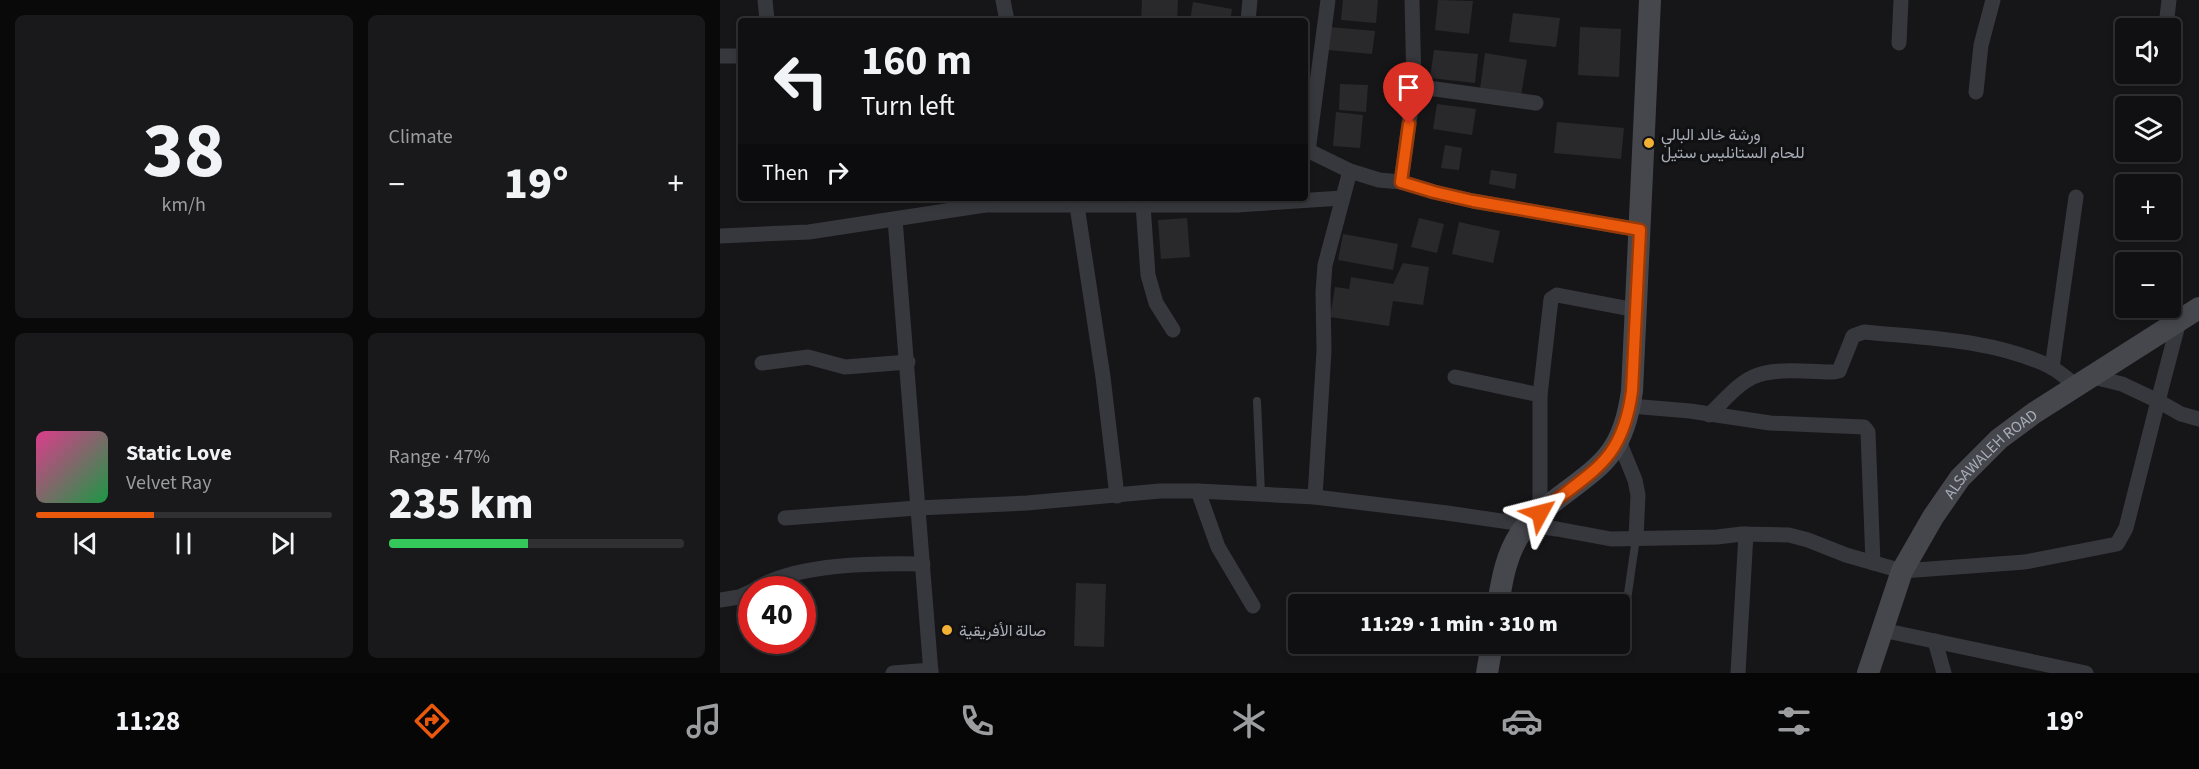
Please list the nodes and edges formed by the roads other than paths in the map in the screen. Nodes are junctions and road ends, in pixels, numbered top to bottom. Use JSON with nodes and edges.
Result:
{"nodes":[{"id":1,"x":765,"y":0,"type":"edge"},
{"id":2,"x":1003,"y":0,"type":"edge"},
{"id":3,"x":1250,"y":0,"type":"edge"},
{"id":4,"x":1328,"y":0,"type":"edge"},
{"id":5,"x":1412,"y":0,"type":"edge"},
{"id":6,"x":1650,"y":0,"type":"edge"},
{"id":7,"x":1901,"y":0,"type":"edge"},
{"id":8,"x":1993,"y":0,"type":"edge"},
{"id":9,"x":2169,"y":0,"type":"edge"},
{"id":10,"x":767,"y":18,"type":"edge"},
{"id":11,"x":1006,"y":18,"type":"edge"},
{"id":12,"x":1248,"y":18,"type":"edge"},
{"id":13,"x":2167,"y":18,"type":"edge"},
{"id":14,"x":1899,"y":43,"type":"dead end"},
{"id":15,"x":720,"y":56,"type":"edge"},
{"id":16,"x":738,"y":56,"type":"edge"},
{"id":17,"x":1414,"y":86,"type":"junction"},
{"id":18,"x":1976,"y":92,"type":"dead end"},
{"id":19,"x":1536,"y":103,"type":"dead end"},
{"id":20,"x":1308,"y":136,"type":"edge"},
{"id":21,"x":1308,"y":151,"type":"edge"},
{"id":22,"x":1350,"y":171,"type":"junction"},
{"id":23,"x":1401,"y":182,"type":"junction"},
{"id":24,"x":2076,"y":197,"type":"dead end"},
{"id":25,"x":1342,"y":198,"type":"junction"},
{"id":26,"x":1308,"y":200,"type":"edge"},
{"id":27,"x":1297,"y":201,"type":"edge"},
{"id":28,"x":985,"y":202,"type":"edge"},
{"id":29,"x":1143,"y":205,"type":"junction"},
{"id":30,"x":1077,"y":206,"type":"junction"},
{"id":31,"x":895,"y":219,"type":"junction"},
{"id":32,"x":1640,"y":230,"type":"junction"},
{"id":33,"x":720,"y":236,"type":"edge"},
{"id":34,"x":2199,"y":308,"type":"edge"},
{"id":35,"x":1636,"y":310,"type":"junction"},
{"id":36,"x":2179,"y":321,"type":"junction"},
{"id":37,"x":1173,"y":330,"type":"dead end"},
{"id":38,"x":908,"y":362,"type":"junction"},
{"id":39,"x":762,"y":363,"type":"dead end"},
{"id":40,"x":2052,"y":368,"type":"junction"},
{"id":41,"x":1455,"y":377,"type":"dead end"},
{"id":42,"x":2085,"y":382,"type":"junction"},
{"id":43,"x":1540,"y":395,"type":"junction"},
{"id":44,"x":2158,"y":400,"type":"junction"},
{"id":45,"x":1257,"y":401,"type":"dead end"},
{"id":46,"x":1630,"y":406,"type":"junction"},
{"id":47,"x":1709,"y":415,"type":"junction"},
{"id":48,"x":2199,"y":419,"type":"edge"},
{"id":49,"x":1619,"y":441,"type":"junction"},
{"id":50,"x":1198,"y":491,"type":"junction"},
{"id":51,"x":1261,"y":494,"type":"junction"},
{"id":52,"x":1117,"y":496,"type":"junction"},
{"id":53,"x":1315,"y":497,"type":"junction"},
{"id":54,"x":917,"y":508,"type":"junction"},
{"id":55,"x":785,"y":518,"type":"dead end"},
{"id":56,"x":1533,"y":519,"type":"junction"},
{"id":57,"x":1746,"y":534,"type":"junction"},
{"id":58,"x":1636,"y":538,"type":"junction"},
{"id":59,"x":1873,"y":562,"type":"junction"},
{"id":60,"x":923,"y":564,"type":"junction"},
{"id":61,"x":1902,"y":571,"type":"junction"},
{"id":62,"x":787,"y":576,"type":"edge"},
{"id":63,"x":1500,"y":594,"type":"edge"},
{"id":64,"x":1628,"y":594,"type":"edge"},
{"id":65,"x":738,"y":597,"type":"edge"},
{"id":66,"x":720,"y":600,"type":"edge"},
{"id":67,"x":1253,"y":606,"type":"dead end"},
{"id":68,"x":1882,"y":630,"type":"junction"},
{"id":69,"x":1935,"y":641,"type":"junction"},
{"id":70,"x":1490,"y":654,"type":"edge"},
{"id":71,"x":931,"y":671,"type":"edge"},
{"id":72,"x":893,"y":673,"type":"edge"},
{"id":73,"x":1487,"y":673,"type":"edge"},
{"id":74,"x":1738,"y":673,"type":"edge"},
{"id":75,"x":1868,"y":673,"type":"edge"},
{"id":76,"x":1944,"y":673,"type":"edge"},
{"id":77,"x":2086,"y":673,"type":"edge"}],
"edges":[{"from":1,"to":10,"type":"street"},
{"from":2,"to":11,"type":"street"},
{"from":3,"to":12,"type":"street"},
{"from":4,"to":20,"type":"street"},
{"from":5,"to":17,"type":"street"},
{"from":6,"to":32,"type":"street"},
{"from":7,"to":14,"type":"street"},
{"from":8,"to":18,"type":"street"},
{"from":9,"to":13,"type":"street"},
{"from":15,"to":16,"type":"street"},
{"from":17,"to":19,"type":"street"},
{"from":17,"to":23,"type":"street"},
{"from":21,"to":22,"type":"street"},
{"from":22,"to":23,"type":"street"},
{"from":22,"to":25,"type":"street"},
{"from":23,"to":32,"type":"street"},
{"from":24,"to":40,"type":"street"},
{"from":25,"to":26,"type":"street"},
{"from":25,"to":53,"type":"street"},
{"from":27,"to":29,"type":"street"},
{"from":28,"to":30,"type":"street"},
{"from":28,"to":31,"type":"street"},
{"from":29,"to":30,"type":"street"},
{"from":29,"to":37,"type":"street"},
{"from":30,"to":52,"type":"street"},
{"from":31,"to":33,"type":"street"},
{"from":31,"to":38,"type":"street"},
{"from":32,"to":35,"type":"street"},
{"from":34,"to":36,"type":"street","name":"ALSAWALEH ROAD"},
{"from":35,"to":43,"type":"street"},
{"from":35,"to":46,"type":"street"},
{"from":36,"to":42,"type":"street","name":"ALSAWALEH ROAD"},
{"from":36,"to":44,"type":"street"},
{"from":38,"to":39,"type":"street"},
{"from":38,"to":54,"type":"street"},
{"from":40,"to":42,"type":"street"},
{"from":40,"to":47,"type":"street"},
{"from":41,"to":43,"type":"street"},
{"from":42,"to":44,"type":"street"},
{"from":42,"to":61,"type":"street","name":"ALSAWALEH ROAD"},
{"from":43,"to":56,"type":"street"},
{"from":44,"to":48,"type":"street"},
{"from":44,"to":61,"type":"street"},
{"from":45,"to":51,"type":"lane"},
{"from":46,"to":47,"type":"street"},
{"from":46,"to":49,"type":"street"},
{"from":47,"to":59,"type":"street"},
{"from":49,"to":56,"type":"street"},
{"from":49,"to":58,"type":"street"},
{"from":50,"to":51,"type":"street"},
{"from":50,"to":52,"type":"street"},
{"from":50,"to":67,"type":"street"},
{"from":51,"to":53,"type":"street"},
{"from":52,"to":54,"type":"street"},
{"from":53,"to":56,"type":"street"},
{"from":54,"to":55,"type":"street"},
{"from":54,"to":60,"type":"street"},
{"from":56,"to":58,"type":"street"},
{"from":56,"to":63,"type":"street"},
{"from":57,"to":58,"type":"street"},
{"from":57,"to":59,"type":"street"},
{"from":57,"to":74,"type":"street"},
{"from":58,"to":64,"type":"lane"},
{"from":59,"to":61,"type":"street"},
{"from":60,"to":62,"type":"street"},
{"from":60,"to":71,"type":"street"},
{"from":61,"to":68,"type":"street","name":"ALSAWALEH ROAD"},
{"from":65,"to":66,"type":"street"},
{"from":68,"to":69,"type":"street"},
{"from":68,"to":75,"type":"street","name":"ALSAWALEH ROAD"},
{"from":69,"to":76,"type":"street"},
{"from":69,"to":77,"type":"street"},
{"from":70,"to":73,"type":"street"},
{"from":71,"to":72,"type":"street"}]}
